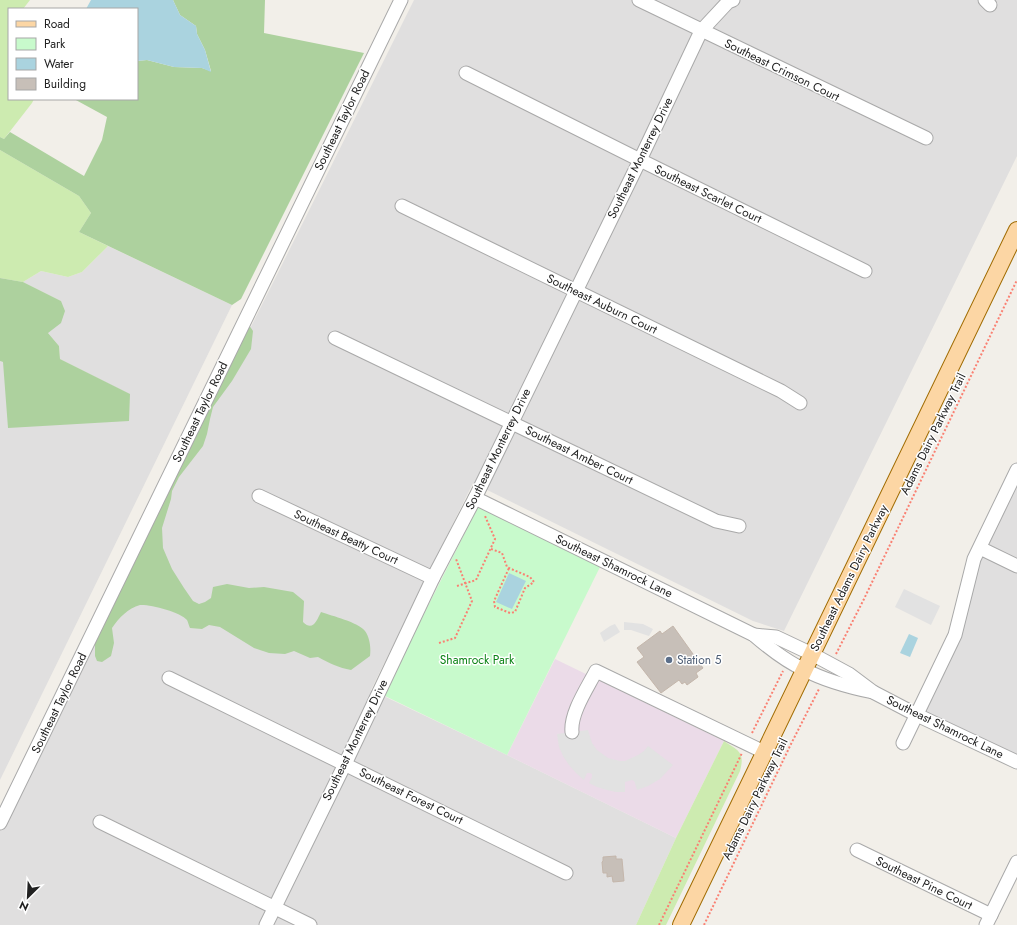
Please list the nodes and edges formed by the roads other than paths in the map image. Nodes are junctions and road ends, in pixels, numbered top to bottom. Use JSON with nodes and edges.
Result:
{"nodes":[{"id":1,"x":400,"y":0,"type":"edge"},
{"id":2,"x":639,"y":0,"type":"edge"},
{"id":3,"x":733,"y":0,"type":"edge"},
{"id":4,"x":701,"y":31,"type":"junction"},
{"id":5,"x":466,"y":73,"type":"dead end"},
{"id":6,"x":926,"y":138,"type":"dead end"},
{"id":7,"x":640,"y":160,"type":"junction"},
{"id":8,"x":402,"y":206,"type":"dead end"},
{"id":9,"x":1017,"y":230,"type":"edge"},
{"id":10,"x":865,"y":271,"type":"dead end"},
{"id":11,"x":576,"y":291,"type":"junction"},
{"id":12,"x":335,"y":338,"type":"dead end"},
{"id":13,"x":800,"y":404,"type":"dead end"},
{"id":14,"x":511,"y":422,"type":"junction"},
{"id":15,"x":1017,"y":470,"type":"edge"},
{"id":16,"x":259,"y":496,"type":"dead end"},
{"id":17,"x":475,"y":498,"type":"junction"},
{"id":18,"x":739,"y":526,"type":"dead end"},
{"id":19,"x":980,"y":548,"type":"junction"},
{"id":20,"x":1017,"y":566,"type":"edge"},
{"id":21,"x":432,"y":578,"type":"junction"},
{"id":22,"x":754,"y":635,"type":"junction"},
{"id":23,"x":812,"y":654,"type":"junction"},
{"id":24,"x":804,"y":670,"type":"junction"},
{"id":25,"x":170,"y":678,"type":"dead end"},
{"id":26,"x":873,"y":692,"type":"junction"},
{"id":27,"x":917,"y":715,"type":"junction"},
{"id":28,"x":572,"y":732,"type":"dead end"},
{"id":29,"x":903,"y":743,"type":"dead end"},
{"id":30,"x":764,"y":752,"type":"junction"},
{"id":31,"x":1017,"y":762,"type":"edge"},
{"id":32,"x":345,"y":764,"type":"junction"},
{"id":33,"x":100,"y":822,"type":"dead end"},
{"id":34,"x":0,"y":823,"type":"edge"},
{"id":35,"x":857,"y":850,"type":"dead end"},
{"id":36,"x":1017,"y":862,"type":"edge"},
{"id":37,"x":566,"y":873,"type":"dead end"},
{"id":38,"x":274,"y":907,"type":"junction"},
{"id":39,"x":989,"y":920,"type":"edge"},
{"id":40,"x":266,"y":925,"type":"edge"},
{"id":41,"x":310,"y":925,"type":"edge"},
{"id":42,"x":681,"y":925,"type":"edge"}],
"edges":[{"from":1,"to":34,"type":"street","name":"Southeast Taylor Road"},
{"from":2,"to":4,"type":"street","name":"Southeast Crimson Court"},
{"from":3,"to":4,"type":"street","name":"Southeast Monterrey Drive"},
{"from":4,"to":6,"type":"street","name":"Southeast Crimson Court"},
{"from":4,"to":7,"type":"street","name":"Southeast Monterrey Drive"},
{"from":5,"to":7,"type":"street","name":"Southeast Scarlet Court"},
{"from":7,"to":10,"type":"street","name":"Southeast Scarlet Court"},
{"from":7,"to":11,"type":"street","name":"Southeast Monterrey Drive"},
{"from":8,"to":11,"type":"street","name":"Southeast Auburn Court"},
{"from":9,"to":23,"type":"main road","name":"Southeast Adams Dairy Parkway"},
{"from":11,"to":13,"type":"street","name":"Southeast Auburn Court"},
{"from":11,"to":14,"type":"street","name":"Southeast Monterrey Drive"},
{"from":12,"to":14,"type":"street","name":"Southeast Amber Court"},
{"from":14,"to":17,"type":"street","name":"Southeast Monterrey Drive"},
{"from":14,"to":18,"type":"street","name":"Southeast Amber Court"},
{"from":15,"to":19,"type":"street"},
{"from":16,"to":21,"type":"street","name":"Southeast Beatty Court"},
{"from":17,"to":21,"type":"street","name":"Southeast Monterrey Drive"},
{"from":17,"to":22,"type":"street","name":"Southeast Shamrock Lane"},
{"from":19,"to":20,"type":"street"},
{"from":19,"to":27,"type":"street"},
{"from":21,"to":32,"type":"street","name":"Southeast Monterrey Drive"},
{"from":22,"to":23,"type":"street","name":"Southeast Shamrock Lane"},
{"from":22,"to":24,"type":"street","name":"Southeast Shamrock Lane"},
{"from":23,"to":24,"type":"main road","name":"Southeast Adams Dairy Parkway"},
{"from":23,"to":26,"type":"street","name":"Southeast Shamrock Lane"},
{"from":24,"to":26,"type":"street","name":"Southeast Shamrock Lane"},
{"from":24,"to":30,"type":"main road","name":"Southeast Adams Dairy Parkway"},
{"from":25,"to":32,"type":"street","name":"Southeast Forest Court"},
{"from":26,"to":27,"type":"street","name":"Southeast Shamrock Lane"},
{"from":27,"to":29,"type":"street"},
{"from":27,"to":31,"type":"street","name":"Southeast Shamrock Lane"},
{"from":28,"to":30,"type":"street"},
{"from":30,"to":42,"type":"main road","name":"Southeast Adams Dairy Parkway"},
{"from":32,"to":37,"type":"street","name":"Southeast Forest Court"},
{"from":32,"to":38,"type":"street","name":"Southeast Monterrey Drive"},
{"from":33,"to":38,"type":"street"},
{"from":35,"to":39,"type":"street","name":"Southeast Pine Court"},
{"from":36,"to":39,"type":"street"},
{"from":38,"to":40,"type":"street","name":"Southeast Monterrey Drive"},
{"from":38,"to":41,"type":"street"}]}
